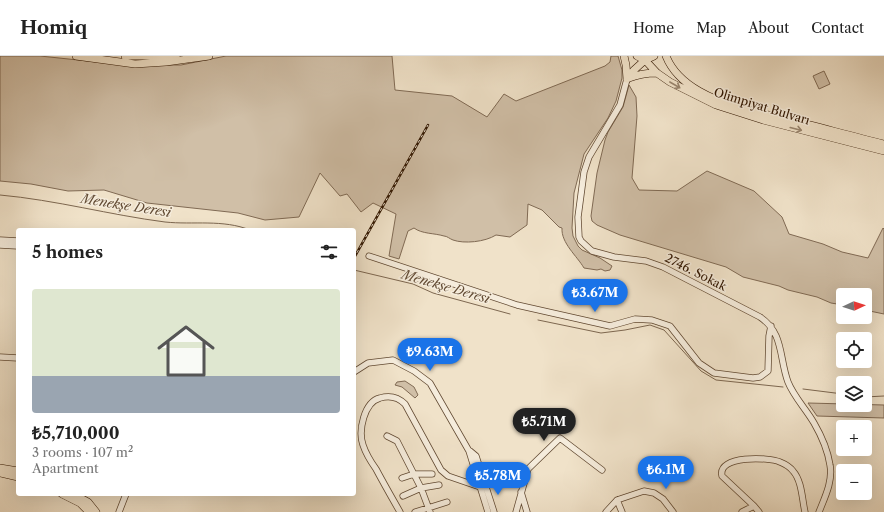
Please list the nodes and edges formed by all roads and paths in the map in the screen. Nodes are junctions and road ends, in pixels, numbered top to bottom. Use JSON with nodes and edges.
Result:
{"nodes":[{"id":1,"x":76,"y":56,"type":"edge"},
{"id":2,"x":125,"y":56,"type":"edge"},
{"id":3,"x":176,"y":56,"type":"edge"},
{"id":4,"x":209,"y":56,"type":"edge"},
{"id":5,"x":624,"y":56,"type":"edge"},
{"id":6,"x":633,"y":56,"type":"edge"},
{"id":7,"x":637,"y":56,"type":"edge"},
{"id":8,"x":654,"y":56,"type":"edge"},
{"id":9,"x":666,"y":56,"type":"edge"},
{"id":10,"x":645,"y":60,"type":"junction"},
{"id":11,"x":657,"y":73,"type":"junction"},
{"id":12,"x":627,"y":79,"type":"junction"},
{"id":13,"x":884,"y":144,"type":"edge"},
{"id":14,"x":884,"y":151,"type":"edge"},
{"id":15,"x":0,"y":240,"type":"edge"},
{"id":16,"x":16,"y":241,"type":"edge"},
{"id":17,"x":0,"y":245,"type":"edge"},
{"id":18,"x":16,"y":246,"type":"edge"},
{"id":19,"x":369,"y":256,"type":"dead end"},
{"id":20,"x":772,"y":326,"type":"junction"},
{"id":21,"x":0,"y":357,"type":"edge"},
{"id":22,"x":16,"y":358,"type":"edge"},
{"id":23,"x":356,"y":371,"type":"edge"},
{"id":24,"x":387,"y":436,"type":"dead end"},
{"id":25,"x":0,"y":468,"type":"edge"},
{"id":26,"x":602,"y":470,"type":"dead end"},
{"id":27,"x":16,"y":471,"type":"edge"},
{"id":28,"x":0,"y":473,"type":"edge"},
{"id":29,"x":414,"y":474,"type":"junction"},
{"id":30,"x":432,"y":474,"type":"dead end"},
{"id":31,"x":16,"y":477,"type":"edge"},
{"id":32,"x":402,"y":478,"type":"dead end"},
{"id":33,"x":440,"y":485,"type":"dead end"},
{"id":34,"x":483,"y":486,"type":"junction"},
{"id":35,"x":421,"y":488,"type":"junction"},
{"id":36,"x":521,"y":492,"type":"junction"},
{"id":37,"x":66,"y":496,"type":"edge"},
{"id":38,"x":77,"y":496,"type":"edge"},
{"id":39,"x":125,"y":496,"type":"edge"},
{"id":40,"x":403,"y":496,"type":"dead end"},
{"id":41,"x":617,"y":500,"type":"junction"},
{"id":42,"x":447,"y":502,"type":"dead end"},
{"id":43,"x":754,"y":506,"type":"junction"},
{"id":44,"x":429,"y":510,"type":"edge"},
{"id":45,"x":89,"y":512,"type":"edge"},
{"id":46,"x":96,"y":512,"type":"edge"},
{"id":47,"x":119,"y":512,"type":"edge"},
{"id":48,"x":400,"y":512,"type":"edge"},
{"id":49,"x":415,"y":512,"type":"edge"},
{"id":50,"x":488,"y":512,"type":"edge"},
{"id":51,"x":494,"y":512,"type":"edge"},
{"id":52,"x":516,"y":512,"type":"edge"},
{"id":53,"x":527,"y":512,"type":"edge"},
{"id":54,"x":606,"y":512,"type":"edge"},
{"id":55,"x":622,"y":512,"type":"edge"},
{"id":56,"x":673,"y":512,"type":"edge"},
{"id":57,"x":742,"y":512,"type":"edge"},
{"id":58,"x":759,"y":512,"type":"edge"},
{"id":59,"x":805,"y":512,"type":"edge"},
{"id":60,"x":819,"y":512,"type":"edge"}],
"edges":[{"from":1,"to":4,"type":"main road"},
{"from":2,"to":3,"type":"main road"},
{"from":5,"to":12,"type":"main road"},
{"from":6,"to":12,"type":"main road"},
{"from":7,"to":10,"type":"main road"},
{"from":8,"to":10,"type":"main road"},
{"from":9,"to":13,"type":"main road","name":"Olimpiyat Bulvarı"},
{"from":10,"to":11,"type":"main road","name":"Olimpiyat Bulvarı"},
{"from":10,"to":12,"type":"main road"},
{"from":11,"to":12,"type":"main road"},
{"from":11,"to":14,"type":"main road","name":"Olimpiyat Bulvarı","one_way":true},
{"from":12,"to":20,"type":"street","name":"2746. Sokak"},
{"from":15,"to":16,"type":"street"},
{"from":17,"to":18,"type":"street"},
{"from":19,"to":20,"type":"street"},
{"from":20,"to":60,"type":"street"},
{"from":21,"to":22,"type":"street"},
{"from":23,"to":34,"type":"street"},
{"from":24,"to":29,"type":"street"},
{"from":25,"to":27,"type":"main road"},
{"from":26,"to":36,"type":"street"},
{"from":28,"to":31,"type":"main road"},
{"from":29,"to":30,"type":"street"},
{"from":29,"to":32,"type":"street"},
{"from":29,"to":35,"type":"street"},
{"from":33,"to":35,"type":"street"},
{"from":34,"to":48,"type":"street"},
{"from":34,"to":50,"type":"street"},
{"from":34,"to":51,"type":"street"},
{"from":35,"to":40,"type":"street"},
{"from":35,"to":44,"type":"street"},
{"from":36,"to":52,"type":"street"},
{"from":36,"to":53,"type":"street"},
{"from":37,"to":45,"type":"main road"},
{"from":38,"to":46,"type":"main road"},
{"from":39,"to":47,"type":"street"},
{"from":41,"to":54,"type":"street"},
{"from":41,"to":55,"type":"street"},
{"from":41,"to":56,"type":"street"},
{"from":42,"to":44,"type":"street"},
{"from":43,"to":57,"type":"street"},
{"from":43,"to":58,"type":"street"},
{"from":43,"to":59,"type":"street"},
{"from":44,"to":49,"type":"street"}]}
